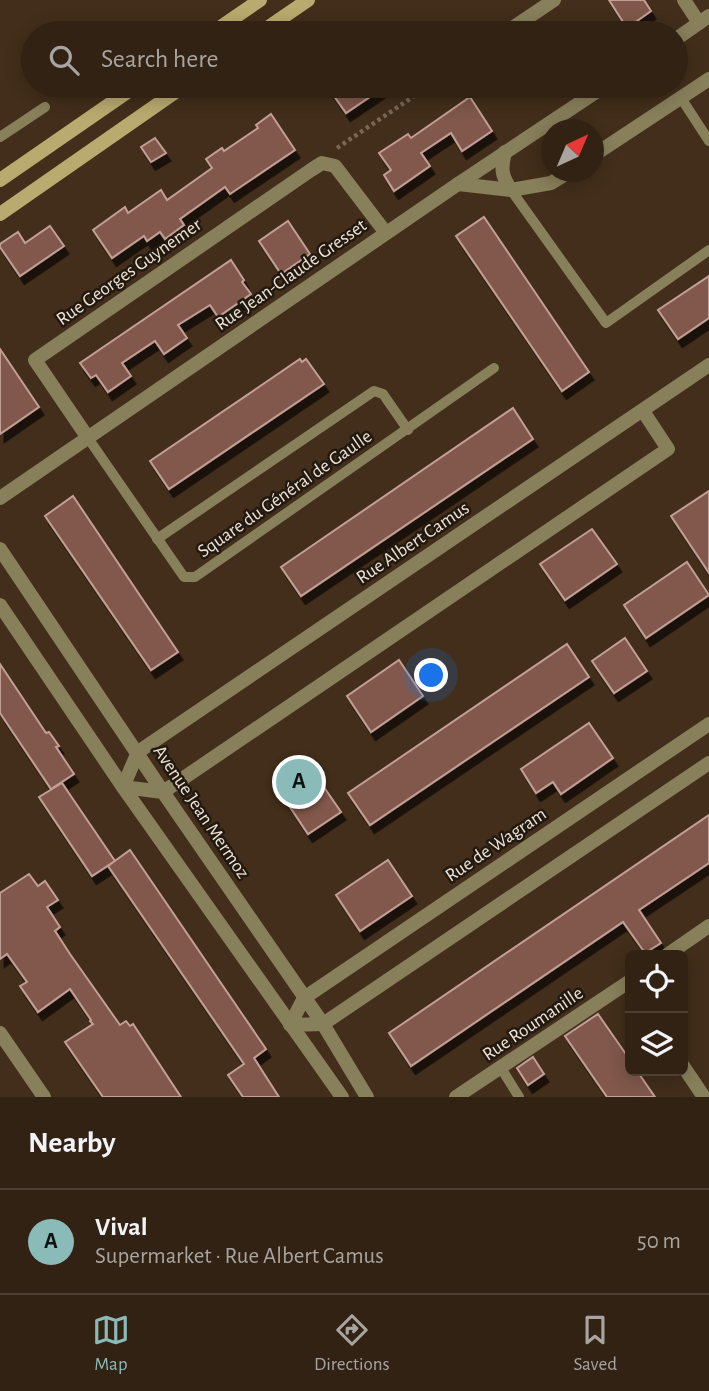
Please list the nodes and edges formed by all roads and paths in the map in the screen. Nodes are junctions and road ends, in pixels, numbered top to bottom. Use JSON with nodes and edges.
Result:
{"nodes":[{"id":1,"x":260,"y":0,"type":"edge"},
{"id":2,"x":308,"y":0,"type":"edge"},
{"id":3,"x":554,"y":0,"type":"edge"},
{"id":4,"x":684,"y":0,"type":"edge"},
{"id":5,"x":704,"y":19,"type":"edge"},
{"id":6,"x":229,"y":21,"type":"edge"},
{"id":7,"x":277,"y":21,"type":"edge"},
{"id":8,"x":523,"y":21,"type":"edge"},
{"id":9,"x":688,"y":30,"type":"edge"},
{"id":10,"x":709,"y":79,"type":"edge"},
{"id":11,"x":688,"y":93,"type":"edge"},
{"id":12,"x":119,"y":98,"type":"edge"},
{"id":13,"x":167,"y":98,"type":"edge"},
{"id":14,"x":411,"y":98,"type":"edge"},
{"id":15,"x":587,"y":98,"type":"edge"},
{"id":16,"x":681,"y":98,"type":"joint"},
{"id":17,"x":45,"y":107,"type":"dead end"},
{"id":18,"x":0,"y":137,"type":"edge"},
{"id":19,"x":709,"y":141,"type":"edge"},
{"id":20,"x":604,"y":148,"type":"edge"},
{"id":21,"x":505,"y":152,"type":"junction"},
{"id":22,"x":323,"y":163,"type":"junction"},
{"id":23,"x":0,"y":180,"type":"edge"},
{"id":24,"x":553,"y":182,"type":"edge"},
{"id":25,"x":458,"y":184,"type":"junction"},
{"id":26,"x":511,"y":190,"type":"junction"},
{"id":27,"x":0,"y":214,"type":"edge"},
{"id":28,"x":386,"y":233,"type":"junction"},
{"id":29,"x":709,"y":250,"type":"edge"},
{"id":30,"x":709,"y":365,"type":"edge"},
{"id":31,"x":494,"y":368,"type":"dead end"},
{"id":32,"x":643,"y":411,"type":"junction"},
{"id":33,"x":408,"y":430,"type":"junction"},
{"id":34,"x":88,"y":438,"type":"junction"},
{"id":35,"x":0,"y":498,"type":"edge"},
{"id":36,"x":157,"y":539,"type":"junction"},
{"id":37,"x":0,"y":549,"type":"edge"},
{"id":38,"x":0,"y":605,"type":"edge"},
{"id":39,"x":709,"y":724,"type":"edge"},
{"id":40,"x":138,"y":752,"type":"junction"},
{"id":41,"x":709,"y":763,"type":"edge"},
{"id":42,"x":122,"y":788,"type":"junction"},
{"id":43,"x":163,"y":792,"type":"junction"},
{"id":44,"x":709,"y":926,"type":"edge"},
{"id":45,"x":674,"y":950,"type":"edge"},
{"id":46,"x":625,"y":988,"type":"edge"},
{"id":47,"x":304,"y":998,"type":"junction"},
{"id":48,"x":323,"y":1024,"type":"junction"},
{"id":49,"x":290,"y":1026,"type":"junction"},
{"id":50,"x":0,"y":1033,"type":"edge"},
{"id":51,"x":501,"y":1068,"type":"junction"},
{"id":52,"x":688,"y":1073,"type":"edge"},
{"id":53,"x":44,"y":1097,"type":"edge"},
{"id":54,"x":342,"y":1097,"type":"edge"},
{"id":55,"x":367,"y":1097,"type":"edge"},
{"id":56,"x":456,"y":1097,"type":"edge"},
{"id":57,"x":519,"y":1097,"type":"edge"},
{"id":58,"x":704,"y":1097,"type":"edge"}],
"edges":[{"from":1,"to":6,"type":"main road"},
{"from":2,"to":7,"type":"main road"},
{"from":3,"to":8,"type":"street"},
{"from":4,"to":5,"type":"street"},
{"from":5,"to":9,"type":"street"},
{"from":10,"to":11,"type":"street"},
{"from":12,"to":23,"type":"main road"},
{"from":13,"to":27,"type":"main road"},
{"from":14,"to":22,"type":"path"},
{"from":15,"to":21,"type":"street","name":"Rue Jean-Claude Gresset"},
{"from":16,"to":19,"type":"lane"},
{"from":16,"to":20,"type":"street"},
{"from":17,"to":18,"type":"lane"},
{"from":21,"to":25,"type":"street","name":"Rue Jean-Claude Gresset"},
{"from":21,"to":26,"type":"street"},
{"from":22,"to":28,"type":"street"},
{"from":22,"to":34,"type":"street","name":"Rue Georges Guynemer"},
{"from":24,"to":26,"type":"street"},
{"from":25,"to":26,"type":"street"},
{"from":25,"to":28,"type":"street","name":"Rue Jean-Claude Gresset"},
{"from":26,"to":29,"type":"lane"},
{"from":28,"to":34,"type":"street","name":"Rue Jean-Claude Gresset"},
{"from":30,"to":32,"type":"street","name":"Rue Albert Camus"},
{"from":31,"to":33,"type":"lane","name":"Square du Général de Gaulle"},
{"from":32,"to":40,"type":"street","name":"Rue Albert Camus"},
{"from":32,"to":43,"type":"street"},
{"from":33,"to":36,"type":"lane","name":"Square du Général de Gaulle"},
{"from":33,"to":36,"type":"lane","name":"Square du Général de Gaulle"},
{"from":34,"to":35,"type":"street","name":"Rue Jean-Claude Gresset"},
{"from":34,"to":36,"type":"lane","name":"Square du Général de Gaulle"},
{"from":37,"to":40,"type":"street","name":"Avenue Jean Mermoz"},
{"from":38,"to":42,"type":"street"},
{"from":39,"to":47,"type":"street","name":"Rue de Wagram"},
{"from":40,"to":42,"type":"street"},
{"from":40,"to":43,"type":"street","name":"Avenue Jean Mermoz"},
{"from":41,"to":48,"type":"street"},
{"from":42,"to":43,"type":"street"},
{"from":42,"to":49,"type":"street"},
{"from":43,"to":47,"type":"street","name":"Avenue Jean Mermoz"},
{"from":44,"to":45,"type":"street"},
{"from":46,"to":51,"type":"street","name":"Rue Roumanille"},
{"from":47,"to":48,"type":"street","name":"Avenue Jean Mermoz"},
{"from":47,"to":49,"type":"street"},
{"from":48,"to":49,"type":"street"},
{"from":48,"to":55,"type":"street","name":"Avenue Jean Mermoz"},
{"from":49,"to":54,"type":"street"},
{"from":50,"to":53,"type":"street"},
{"from":51,"to":56,"type":"street","name":"Rue Roumanille"},
{"from":51,"to":57,"type":"lane"},
{"from":52,"to":58,"type":"street"}]}
